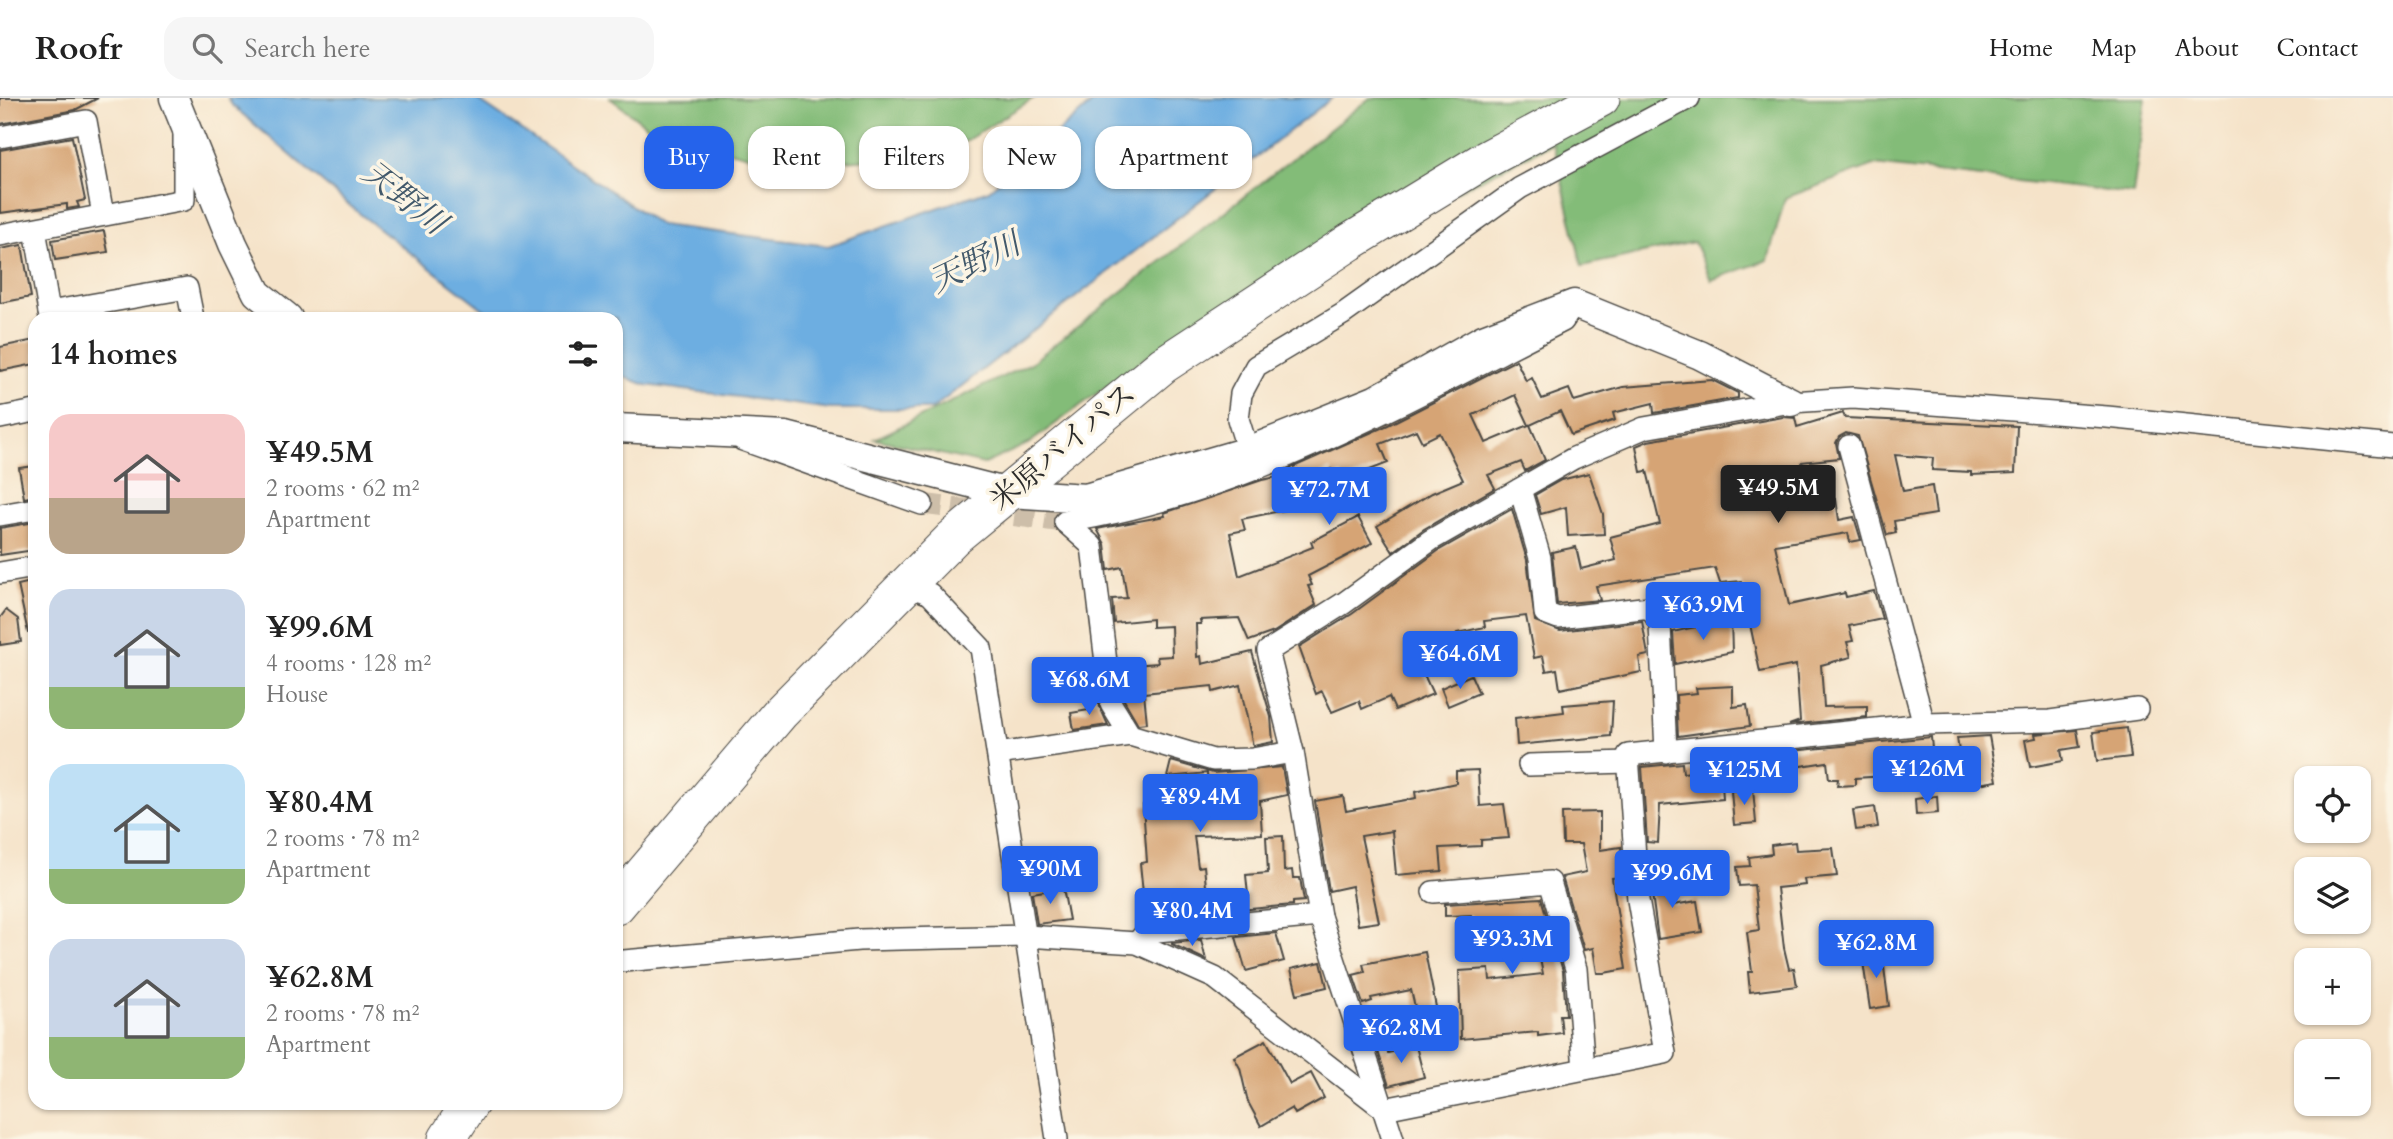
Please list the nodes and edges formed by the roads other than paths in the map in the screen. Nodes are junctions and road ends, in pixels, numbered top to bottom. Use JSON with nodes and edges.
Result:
{"nodes":[{"id":1,"x":1601,"y":98,"type":"edge"},
{"id":2,"x":1689,"y":98,"type":"edge"},
{"id":3,"x":179,"y":111,"type":"edge"},
{"id":4,"x":0,"y":137,"type":"edge"},
{"id":5,"x":103,"y":215,"type":"junction"},
{"id":6,"x":35,"y":229,"type":"junction"},
{"id":7,"x":0,"y":235,"type":"edge"},
{"id":8,"x":1574,"y":304,"type":"junction"},
{"id":9,"x":49,"y":312,"type":"edge"},
{"id":10,"x":64,"y":312,"type":"edge"},
{"id":11,"x":192,"y":312,"type":"edge"},
{"id":12,"x":281,"y":312,"type":"edge"},
{"id":13,"x":1791,"y":402,"type":"junction"},
{"id":14,"x":28,"y":412,"type":"edge"},
{"id":15,"x":0,"y":418,"type":"edge"},
{"id":16,"x":623,"y":428,"type":"edge"},
{"id":17,"x":722,"y":433,"type":"junction"},
{"id":18,"x":1849,"y":446,"type":"dead end"},
{"id":19,"x":2393,"y":446,"type":"edge"},
{"id":20,"x":1248,"y":451,"type":"junction"},
{"id":21,"x":1520,"y":489,"type":"junction"},
{"id":22,"x":1009,"y":493,"type":"junction"},
{"id":23,"x":922,"y":503,"type":"tunnel mouth"},
{"id":24,"x":28,"y":510,"type":"edge"},
{"id":25,"x":0,"y":515,"type":"edge"},
{"id":26,"x":28,"y":568,"type":"edge"},
{"id":27,"x":0,"y":573,"type":"edge"},
{"id":28,"x":907,"y":585,"type":"junction"},
{"id":29,"x":2137,"y":709,"type":"dead end"},
{"id":30,"x":1924,"y":724,"type":"junction"},
{"id":31,"x":1130,"y":735,"type":"junction"},
{"id":32,"x":1293,"y":752,"type":"junction"},
{"id":33,"x":1666,"y":752,"type":"junction"},
{"id":34,"x":998,"y":754,"type":"junction"},
{"id":35,"x":1628,"y":762,"type":"junction"},
{"id":36,"x":1529,"y":765,"type":"dead end"},
{"id":37,"x":1433,"y":892,"type":"dead end"},
{"id":38,"x":623,"y":898,"type":"edge"},
{"id":39,"x":1320,"y":916,"type":"junction"},
{"id":40,"x":1026,"y":936,"type":"junction"},
{"id":41,"x":1137,"y":943,"type":"junction"},
{"id":42,"x":624,"y":961,"type":"dead end"},
{"id":43,"x":1584,"y":1069,"type":"junction"},
{"id":44,"x":466,"y":1110,"type":"edge"},
{"id":45,"x":1384,"y":1110,"type":"junction"},
{"id":46,"x":447,"y":1139,"type":"edge"},
{"id":47,"x":1057,"y":1139,"type":"edge"},
{"id":48,"x":1393,"y":1139,"type":"edge"}],
"edges":[{"from":1,"to":22,"type":"highway","name":"米原バイパス"},
{"from":2,"to":20,"type":"street"},
{"from":3,"to":5,"type":"street"},
{"from":3,"to":12,"type":"street"},
{"from":4,"to":5,"type":"street"},
{"from":5,"to":6,"type":"street"},
{"from":6,"to":7,"type":"street"},
{"from":6,"to":9,"type":"street"},
{"from":8,"to":13,"type":"street"},
{"from":8,"to":20,"type":"street"},
{"from":8,"to":31,"type":"street"},
{"from":10,"to":11,"type":"street"},
{"from":13,"to":19,"type":"street"},
{"from":13,"to":21,"type":"street"},
{"from":14,"to":15,"type":"street"},
{"from":16,"to":17,"type":"street"},
{"from":17,"to":22,"type":"street"},
{"from":17,"to":23,"type":"street"},
{"from":18,"to":30,"type":"street"},
{"from":20,"to":22,"type":"street"},
{"from":21,"to":32,"type":"street"},
{"from":21,"to":33,"type":"street"},
{"from":22,"to":28,"type":"highway","name":"米原バイパス"},
{"from":24,"to":25,"type":"street"},
{"from":26,"to":27,"type":"street"},
{"from":28,"to":34,"type":"street"},
{"from":28,"to":38,"type":"highway","name":"米原バイパス"},
{"from":29,"to":30,"type":"street"},
{"from":30,"to":33,"type":"street"},
{"from":31,"to":32,"type":"street"},
{"from":31,"to":34,"type":"street"},
{"from":32,"to":39,"type":"street"},
{"from":33,"to":35,"type":"street"},
{"from":34,"to":40,"type":"street"},
{"from":35,"to":36,"type":"street"},
{"from":35,"to":43,"type":"street"},
{"from":37,"to":43,"type":"street"},
{"from":39,"to":41,"type":"street"},
{"from":39,"to":45,"type":"street"},
{"from":40,"to":41,"type":"street"},
{"from":40,"to":42,"type":"street"},
{"from":40,"to":47,"type":"street"},
{"from":41,"to":45,"type":"street"},
{"from":43,"to":45,"type":"street"},
{"from":44,"to":46,"type":"highway"},
{"from":45,"to":48,"type":"street"}]}
